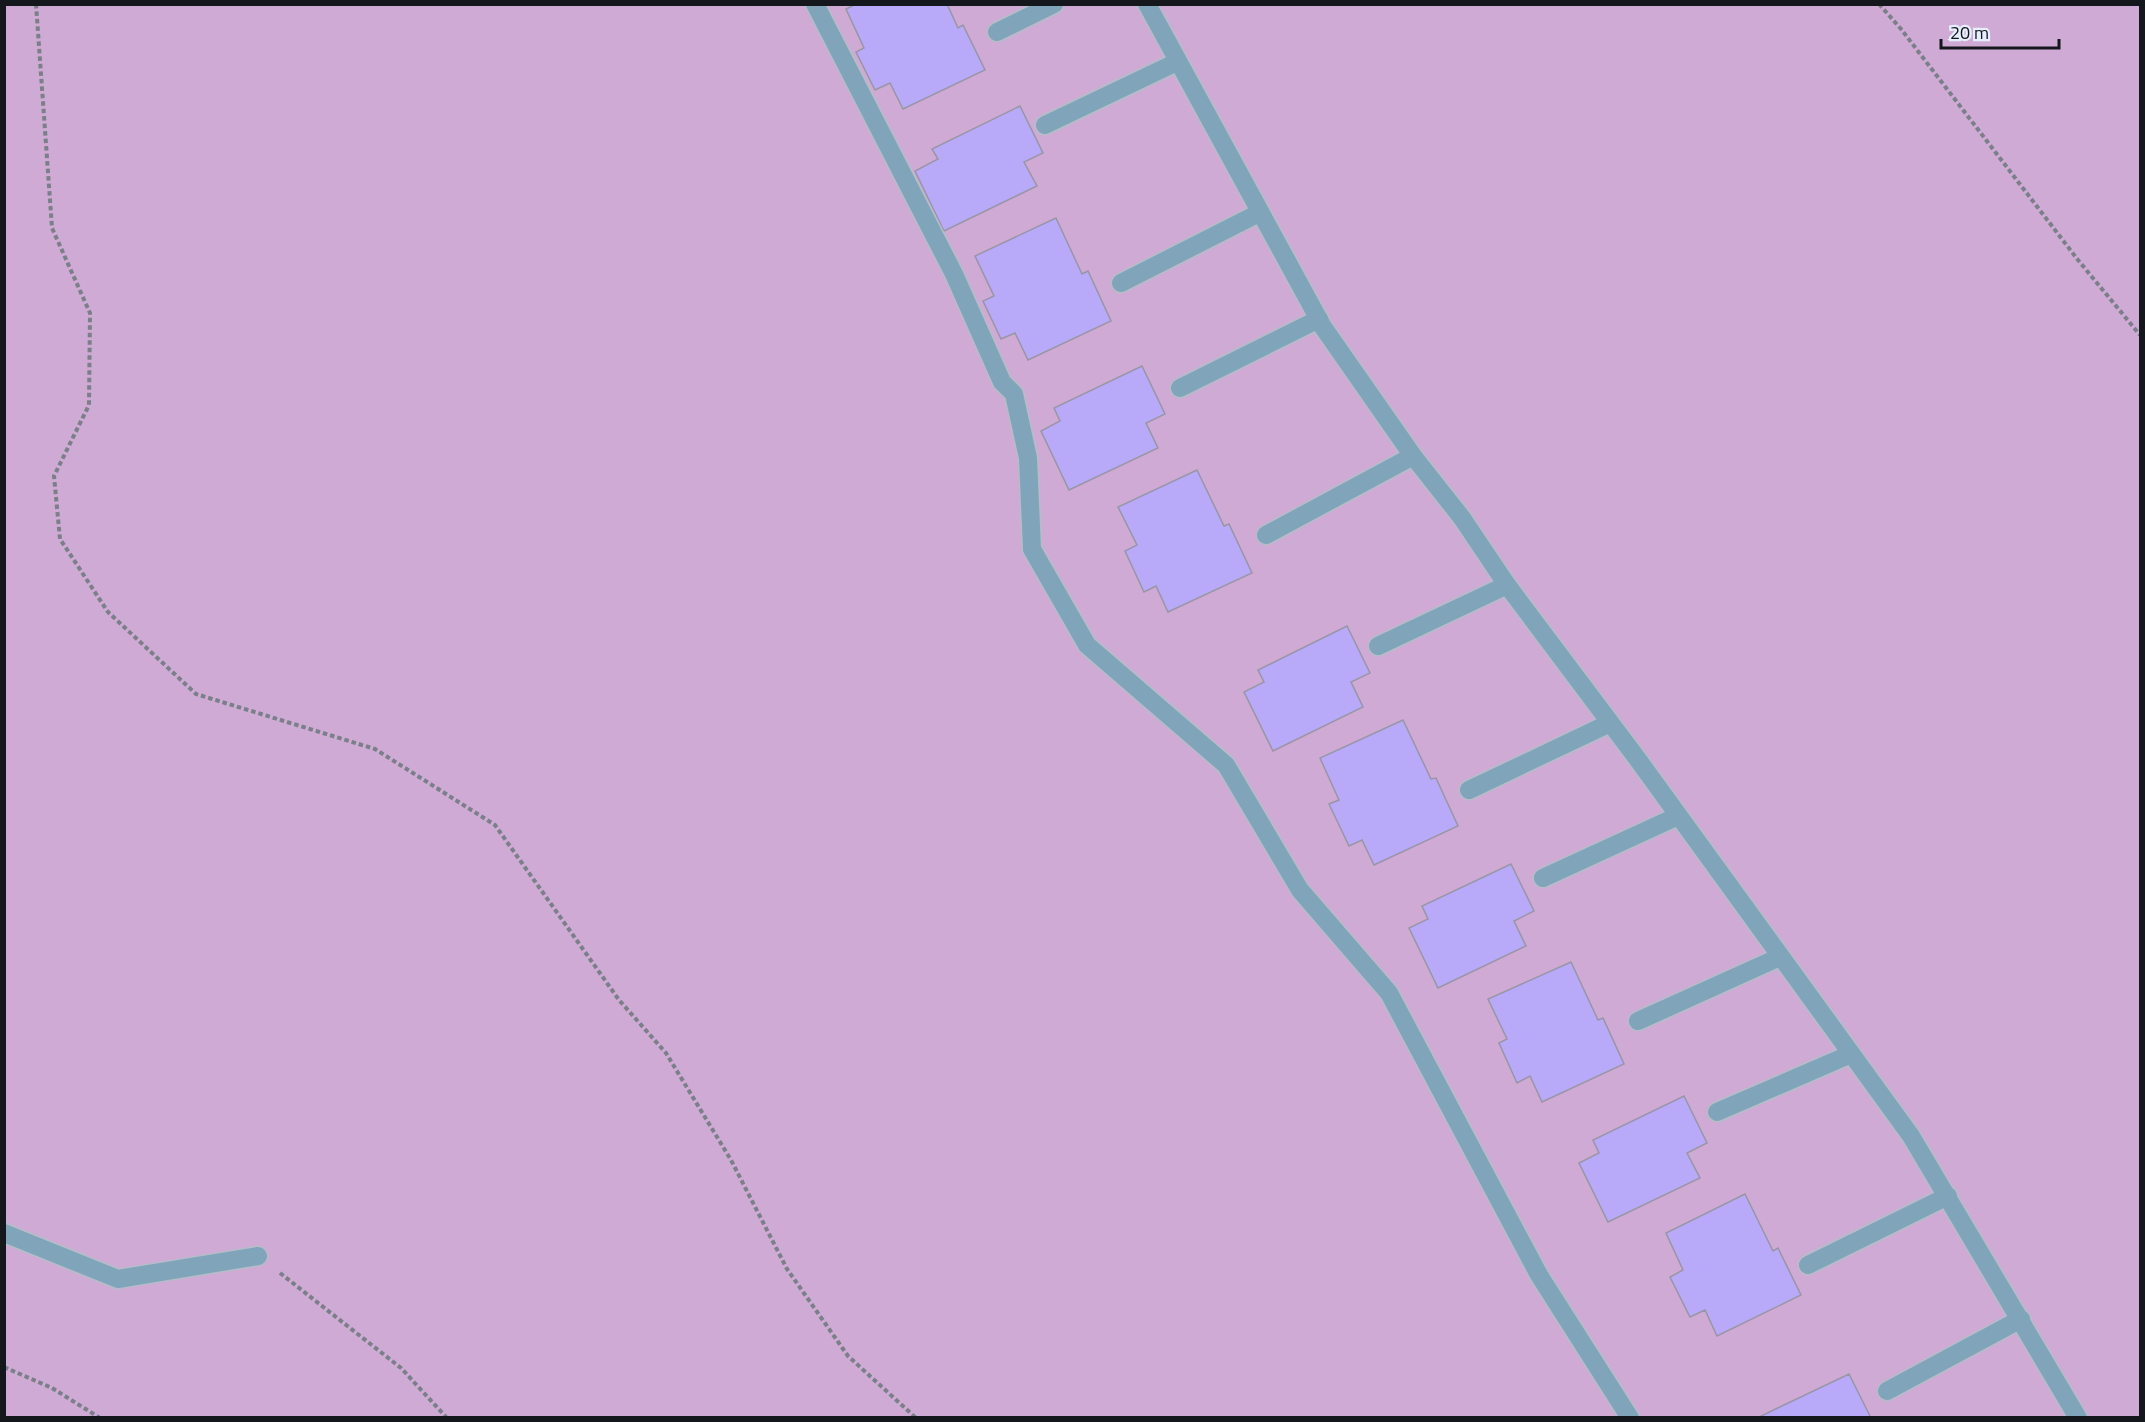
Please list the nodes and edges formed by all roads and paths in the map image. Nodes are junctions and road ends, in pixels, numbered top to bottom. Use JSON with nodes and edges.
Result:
{"nodes":[{"id":1,"x":36,"y":4,"type":"edge"},
{"id":2,"x":815,"y":4,"type":"edge"},
{"id":3,"x":1054,"y":4,"type":"edge"},
{"id":4,"x":1147,"y":4,"type":"edge"},
{"id":5,"x":1879,"y":4,"type":"edge"},
{"id":6,"x":998,"y":32,"type":"dead end"},
{"id":7,"x":1177,"y":62,"type":"junction"},
{"id":8,"x":1045,"y":125,"type":"dead end"},
{"id":9,"x":1259,"y":213,"type":"junction"},
{"id":10,"x":1121,"y":283,"type":"dead end"},
{"id":11,"x":1318,"y":319,"type":"junction"},
{"id":12,"x":2140,"y":335,"type":"edge"},
{"id":13,"x":1180,"y":388,"type":"dead end"},
{"id":14,"x":1413,"y":456,"type":"junction"},
{"id":15,"x":1266,"y":535,"type":"dead end"},
{"id":16,"x":1507,"y":585,"type":"junction"},
{"id":17,"x":1378,"y":646,"type":"dead end"},
{"id":18,"x":1610,"y":723,"type":"junction"},
{"id":19,"x":1469,"y":790,"type":"dead end"},
{"id":20,"x":1678,"y":816,"type":"junction"},
{"id":21,"x":1543,"y":878,"type":"dead end"},
{"id":22,"x":1780,"y":957,"type":"junction"},
{"id":23,"x":1638,"y":1021,"type":"dead end"},
{"id":24,"x":1851,"y":1054,"type":"junction"},
{"id":25,"x":1717,"y":1112,"type":"dead end"},
{"id":26,"x":1948,"y":1196,"type":"junction"},
{"id":27,"x":4,"y":1233,"type":"edge"},
{"id":28,"x":258,"y":1256,"type":"joint"},
{"id":29,"x":1808,"y":1265,"type":"dead end"},
{"id":30,"x":2021,"y":1319,"type":"junction"},
{"id":31,"x":4,"y":1367,"type":"edge"},
{"id":32,"x":1887,"y":1392,"type":"dead end"},
{"id":33,"x":100,"y":1418,"type":"edge"},
{"id":34,"x":447,"y":1418,"type":"edge"},
{"id":35,"x":916,"y":1418,"type":"edge"},
{"id":36,"x":1630,"y":1418,"type":"edge"},
{"id":37,"x":2078,"y":1418,"type":"edge"}],
"edges":[{"from":1,"to":35,"type":"path"},
{"from":2,"to":36,"type":"street"},
{"from":3,"to":6,"type":"street"},
{"from":4,"to":7,"type":"street"},
{"from":5,"to":12,"type":"path"},
{"from":7,"to":8,"type":"street"},
{"from":7,"to":9,"type":"street"},
{"from":9,"to":10,"type":"street"},
{"from":9,"to":11,"type":"street"},
{"from":11,"to":13,"type":"street"},
{"from":11,"to":14,"type":"street"},
{"from":14,"to":15,"type":"street"},
{"from":14,"to":16,"type":"street"},
{"from":16,"to":17,"type":"street"},
{"from":16,"to":18,"type":"street"},
{"from":18,"to":19,"type":"street"},
{"from":18,"to":20,"type":"street"},
{"from":20,"to":21,"type":"street"},
{"from":20,"to":22,"type":"street"},
{"from":22,"to":23,"type":"street"},
{"from":22,"to":24,"type":"street"},
{"from":24,"to":25,"type":"street"},
{"from":24,"to":26,"type":"street"},
{"from":26,"to":29,"type":"street"},
{"from":26,"to":30,"type":"street"},
{"from":27,"to":28,"type":"street"},
{"from":28,"to":34,"type":"path"},
{"from":30,"to":32,"type":"street"},
{"from":30,"to":37,"type":"street"},
{"from":31,"to":33,"type":"path"}]}
